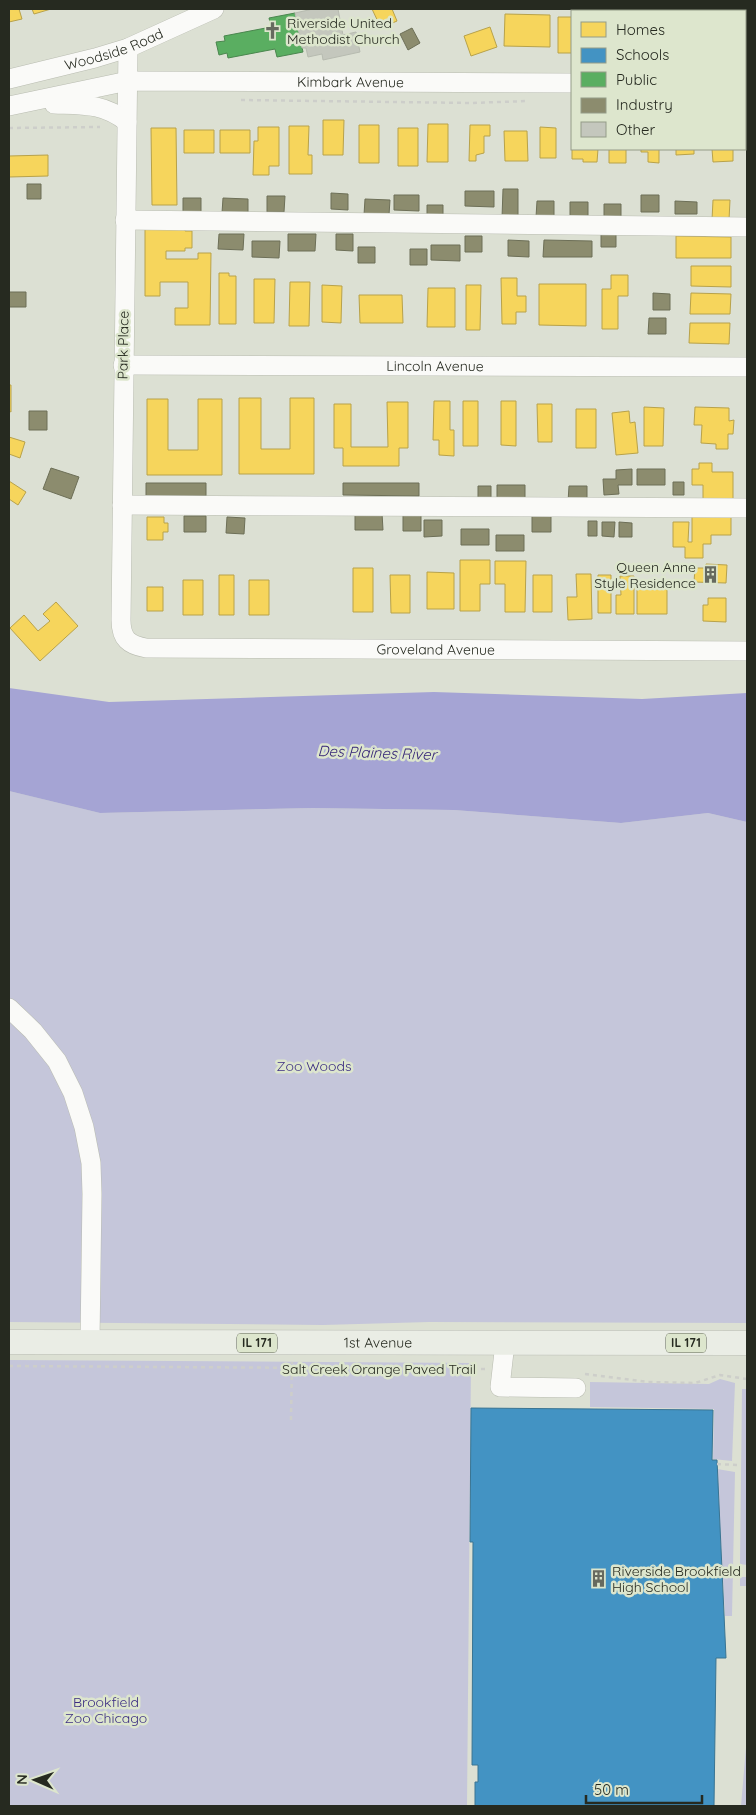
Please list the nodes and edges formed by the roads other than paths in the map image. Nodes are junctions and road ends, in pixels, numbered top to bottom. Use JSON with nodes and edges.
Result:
{"nodes":[{"id":1,"x":214,"y":9,"type":"edge"},
{"id":2,"x":128,"y":48,"type":"junction"},
{"id":3,"x":9,"y":79,"type":"edge"},
{"id":4,"x":128,"y":81,"type":"junction"},
{"id":5,"x":571,"y":83,"type":"edge"},
{"id":6,"x":17,"y":104,"type":"edge"},
{"id":7,"x":127,"y":124,"type":"junction"},
{"id":8,"x":125,"y":220,"type":"junction"},
{"id":9,"x":747,"y":226,"type":"edge"},
{"id":10,"x":123,"y":365,"type":"junction"},
{"id":11,"x":747,"y":367,"type":"edge"},
{"id":12,"x":122,"y":506,"type":"junction"},
{"id":13,"x":747,"y":508,"type":"edge"},
{"id":14,"x":126,"y":641,"type":"joint"},
{"id":15,"x":747,"y":651,"type":"edge"},
{"id":16,"x":9,"y":1008,"type":"edge"},
{"id":17,"x":9,"y":1342,"type":"edge"},
{"id":18,"x":90,"y":1342,"type":"junction"},
{"id":19,"x":505,"y":1343,"type":"junction"},
{"id":20,"x":747,"y":1343,"type":"edge"},
{"id":21,"x":577,"y":1381,"type":"road end"}],
"edges":[{"from":1,"to":2,"type":"street","name":"Woodside Road"},
{"from":2,"to":3,"type":"street","name":"Woodside Road"},
{"from":2,"to":4,"type":"street","name":"Park Place"},
{"from":4,"to":5,"type":"street","name":"Kimbark Avenue"},
{"from":4,"to":6,"type":"street","name":"Woodside Road"},
{"from":4,"to":7,"type":"street","name":"Park Place"},
{"from":6,"to":7,"type":"street"},
{"from":7,"to":8,"type":"street","name":"Park Place"},
{"from":8,"to":9,"type":"street"},
{"from":8,"to":10,"type":"street","name":"Park Place"},
{"from":10,"to":11,"type":"street","name":"Lincoln Avenue"},
{"from":10,"to":12,"type":"street","name":"Park Place"},
{"from":12,"to":13,"type":"street"},
{"from":12,"to":14,"type":"street","name":"Park Place"},
{"from":14,"to":15,"type":"street","name":"Groveland Avenue"},
{"from":16,"to":18,"type":"street"},
{"from":17,"to":18,"type":"main road","name":"1st Avenue","number":"IL 171"},
{"from":18,"to":19,"type":"main road","name":"1st Avenue","number":"IL 171"},
{"from":19,"to":20,"type":"main road","name":"1st Avenue","number":"IL 171"},
{"from":19,"to":21,"type":"street"}]}
